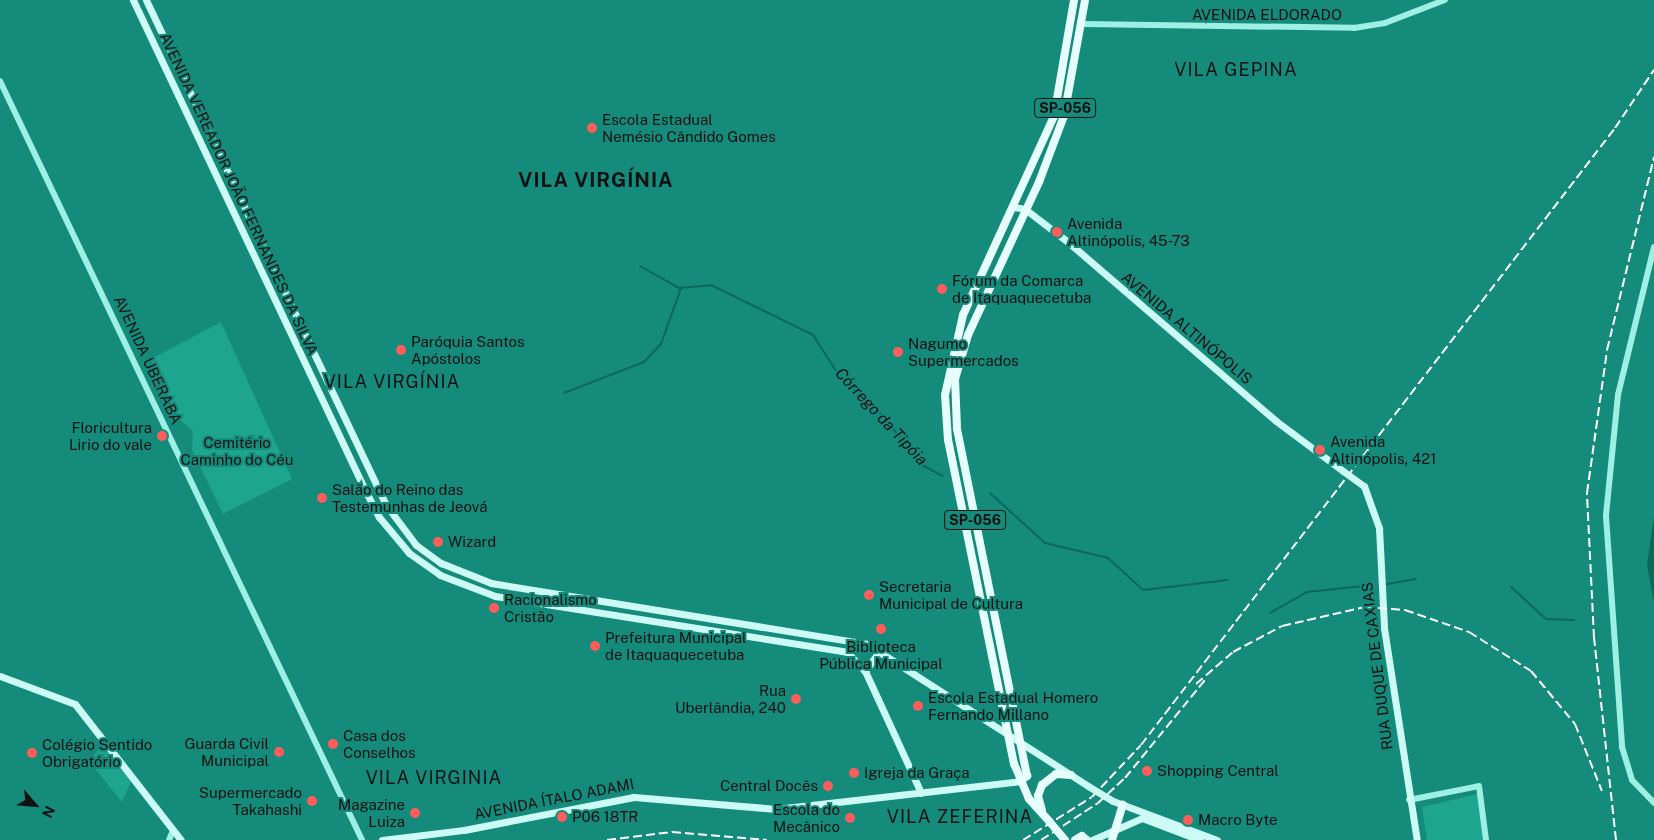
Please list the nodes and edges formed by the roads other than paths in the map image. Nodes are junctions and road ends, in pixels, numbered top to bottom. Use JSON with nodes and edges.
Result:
{"nodes":[{"id":1,"x":133,"y":0,"type":"edge"},
{"id":2,"x":146,"y":0,"type":"edge"},
{"id":3,"x":1074,"y":0,"type":"edge"},
{"id":4,"x":1085,"y":0,"type":"edge"},
{"id":5,"x":1445,"y":0,"type":"edge"},
{"id":6,"x":1083,"y":24,"type":"junction"},
{"id":7,"x":178,"y":68,"type":"junction"},
{"id":8,"x":165,"y":73,"type":"junction"},
{"id":9,"x":0,"y":81,"type":"edge"},
{"id":10,"x":1014,"y":207,"type":"junction"},
{"id":11,"x":1025,"y":209,"type":"junction"},
{"id":12,"x":1005,"y":228,"type":"junction"},
{"id":13,"x":258,"y":238,"type":"junction"},
{"id":14,"x":246,"y":244,"type":"junction"},
{"id":15,"x":1654,"y":246,"type":"edge"},
{"id":16,"x":996,"y":270,"type":"junction"},
{"id":17,"x":1343,"y":471,"type":"joint"},
{"id":18,"x":699,"y":616,"type":"junction"},
{"id":19,"x":696,"y":627,"type":"junction"},
{"id":20,"x":867,"y":644,"type":"junction"},
{"id":21,"x":880,"y":652,"type":"junction"},
{"id":22,"x":857,"y":658,"type":"junction"},
{"id":23,"x":865,"y":671,"type":"junction"},
{"id":24,"x":0,"y":676,"type":"edge"},
{"id":25,"x":1007,"y":735,"type":"junction"},
{"id":26,"x":1020,"y":743,"type":"junction"},
{"id":27,"x":1071,"y":775,"type":"junction"},
{"id":28,"x":1020,"y":781,"type":"junction"},
{"id":29,"x":921,"y":793,"type":"junction"},
{"id":30,"x":1409,"y":800,"type":"junction"},
{"id":31,"x":1654,"y":803,"type":"edge"},
{"id":32,"x":1123,"y":805,"type":"junction"},
{"id":33,"x":1046,"y":818,"type":"junction"},
{"id":34,"x":1115,"y":829,"type":"junction"},
{"id":35,"x":171,"y":836,"type":"edge"},
{"id":36,"x":181,"y":840,"type":"edge"},
{"id":37,"x":362,"y":840,"type":"edge"},
{"id":38,"x":382,"y":840,"type":"edge"},
{"id":39,"x":1065,"y":840,"type":"edge"},
{"id":40,"x":1092,"y":840,"type":"edge"},
{"id":41,"x":1112,"y":840,"type":"edge"},
{"id":42,"x":1200,"y":840,"type":"edge"},
{"id":43,"x":1218,"y":840,"type":"edge"},
{"id":44,"x":1417,"y":840,"type":"edge"},
{"id":45,"x":1486,"y":840,"type":"edge"}],
"edges":[{"from":1,"to":8,"type":"main road","name":"AVENIDA VEREADOR JOÃO FERNANDES DA SILVA"},
{"from":2,"to":7,"type":"main road","name":"AVENIDA VEREADOR JOÃO FERNANDES DA SILVA"},
{"from":3,"to":10,"type":"main road","number":"SP-056"},
{"from":4,"to":6,"type":"main road","number":"SP-056"},
{"from":5,"to":6,"type":"street","name":"AVENIDA ELDORADO"},
{"from":6,"to":11,"type":"main road","number":"SP-056"},
{"from":7,"to":8,"type":"main road"},
{"from":7,"to":13,"type":"main road","name":"AVENIDA VEREADOR JOÃO FERNANDES DA SILVA"},
{"from":8,"to":14,"type":"main road","name":"AVENIDA VEREADOR JOÃO FERNANDES DA SILVA"},
{"from":9,"to":37,"type":"street","name":"AVENIDA UBERABA"},
{"from":10,"to":11,"type":"main road","name":"AVENIDA ALTINÓPOLIS"},
{"from":10,"to":12,"type":"main road","number":"SP-056"},
{"from":11,"to":16,"type":"main road","number":"SP-056"},
{"from":11,"to":17,"type":"main road","name":"AVENIDA ALTINÓPOLIS"},
{"from":12,"to":16,"type":"main road"},
{"from":12,"to":25,"type":"main road","number":"SP-056"},
{"from":13,"to":14,"type":"main road"},
{"from":13,"to":18,"type":"main road","name":"AVENIDA VEREADOR JOÃO FERNANDES DA SILVA"},
{"from":14,"to":19,"type":"main road","name":"AVENIDA VEREADOR JOÃO FERNANDES DA SILVA"},
{"from":15,"to":31,"type":"street"},
{"from":16,"to":26,"type":"main road","number":"SP-056"},
{"from":17,"to":30,"type":"main road","name":"RUA DUQUE DE CAXIAS","bridge":true},
{"from":18,"to":19,"type":"main road"},
{"from":18,"to":20,"type":"main road","name":"AVENIDA VEREADOR JOÃO FERNANDES DA SILVA"},
{"from":19,"to":22,"type":"main road","name":"AVENIDA VEREADOR JOÃO FERNANDES DA SILVA"},
{"from":20,"to":21,"type":"main road"},
{"from":20,"to":22,"type":"main road"},
{"from":21,"to":23,"type":"main road"},
{"from":21,"to":25,"type":"main road"},
{"from":22,"to":23,"type":"main road"},
{"from":23,"to":29,"type":"main road"},
{"from":24,"to":35,"type":"main road"},
{"from":25,"to":26,"type":"main road"},
{"from":25,"to":28,"type":"main road","number":"SP-056"},
{"from":26,"to":27,"type":"main road"},
{"from":26,"to":28,"type":"main road","name":"AVENIDA ÍTALO ADAMI","number":"SP-056"},
{"from":27,"to":32,"type":"main road","bridge":true},
{"from":27,"to":33,"type":"main road"},
{"from":28,"to":29,"type":"main road","name":"AVENIDA ÍTALO ADAMI"},
{"from":28,"to":33,"type":"main road","number":"SP-056"},
{"from":29,"to":38,"type":"main road","name":"AVENIDA ÍTALO ADAMI"},
{"from":30,"to":44,"type":"main road","name":"RUA DUQUE DE CAXIAS"},
{"from":30,"to":45,"type":"street"},
{"from":32,"to":34,"type":"main road"},
{"from":32,"to":43,"type":"main road"},
{"from":33,"to":39,"type":"main road","number":"SP-056","bridge":true},
{"from":34,"to":40,"type":"main road"},
{"from":34,"to":41,"type":"main road"},
{"from":34,"to":42,"type":"main road"},
{"from":35,"to":36,"type":"main road"}]}
